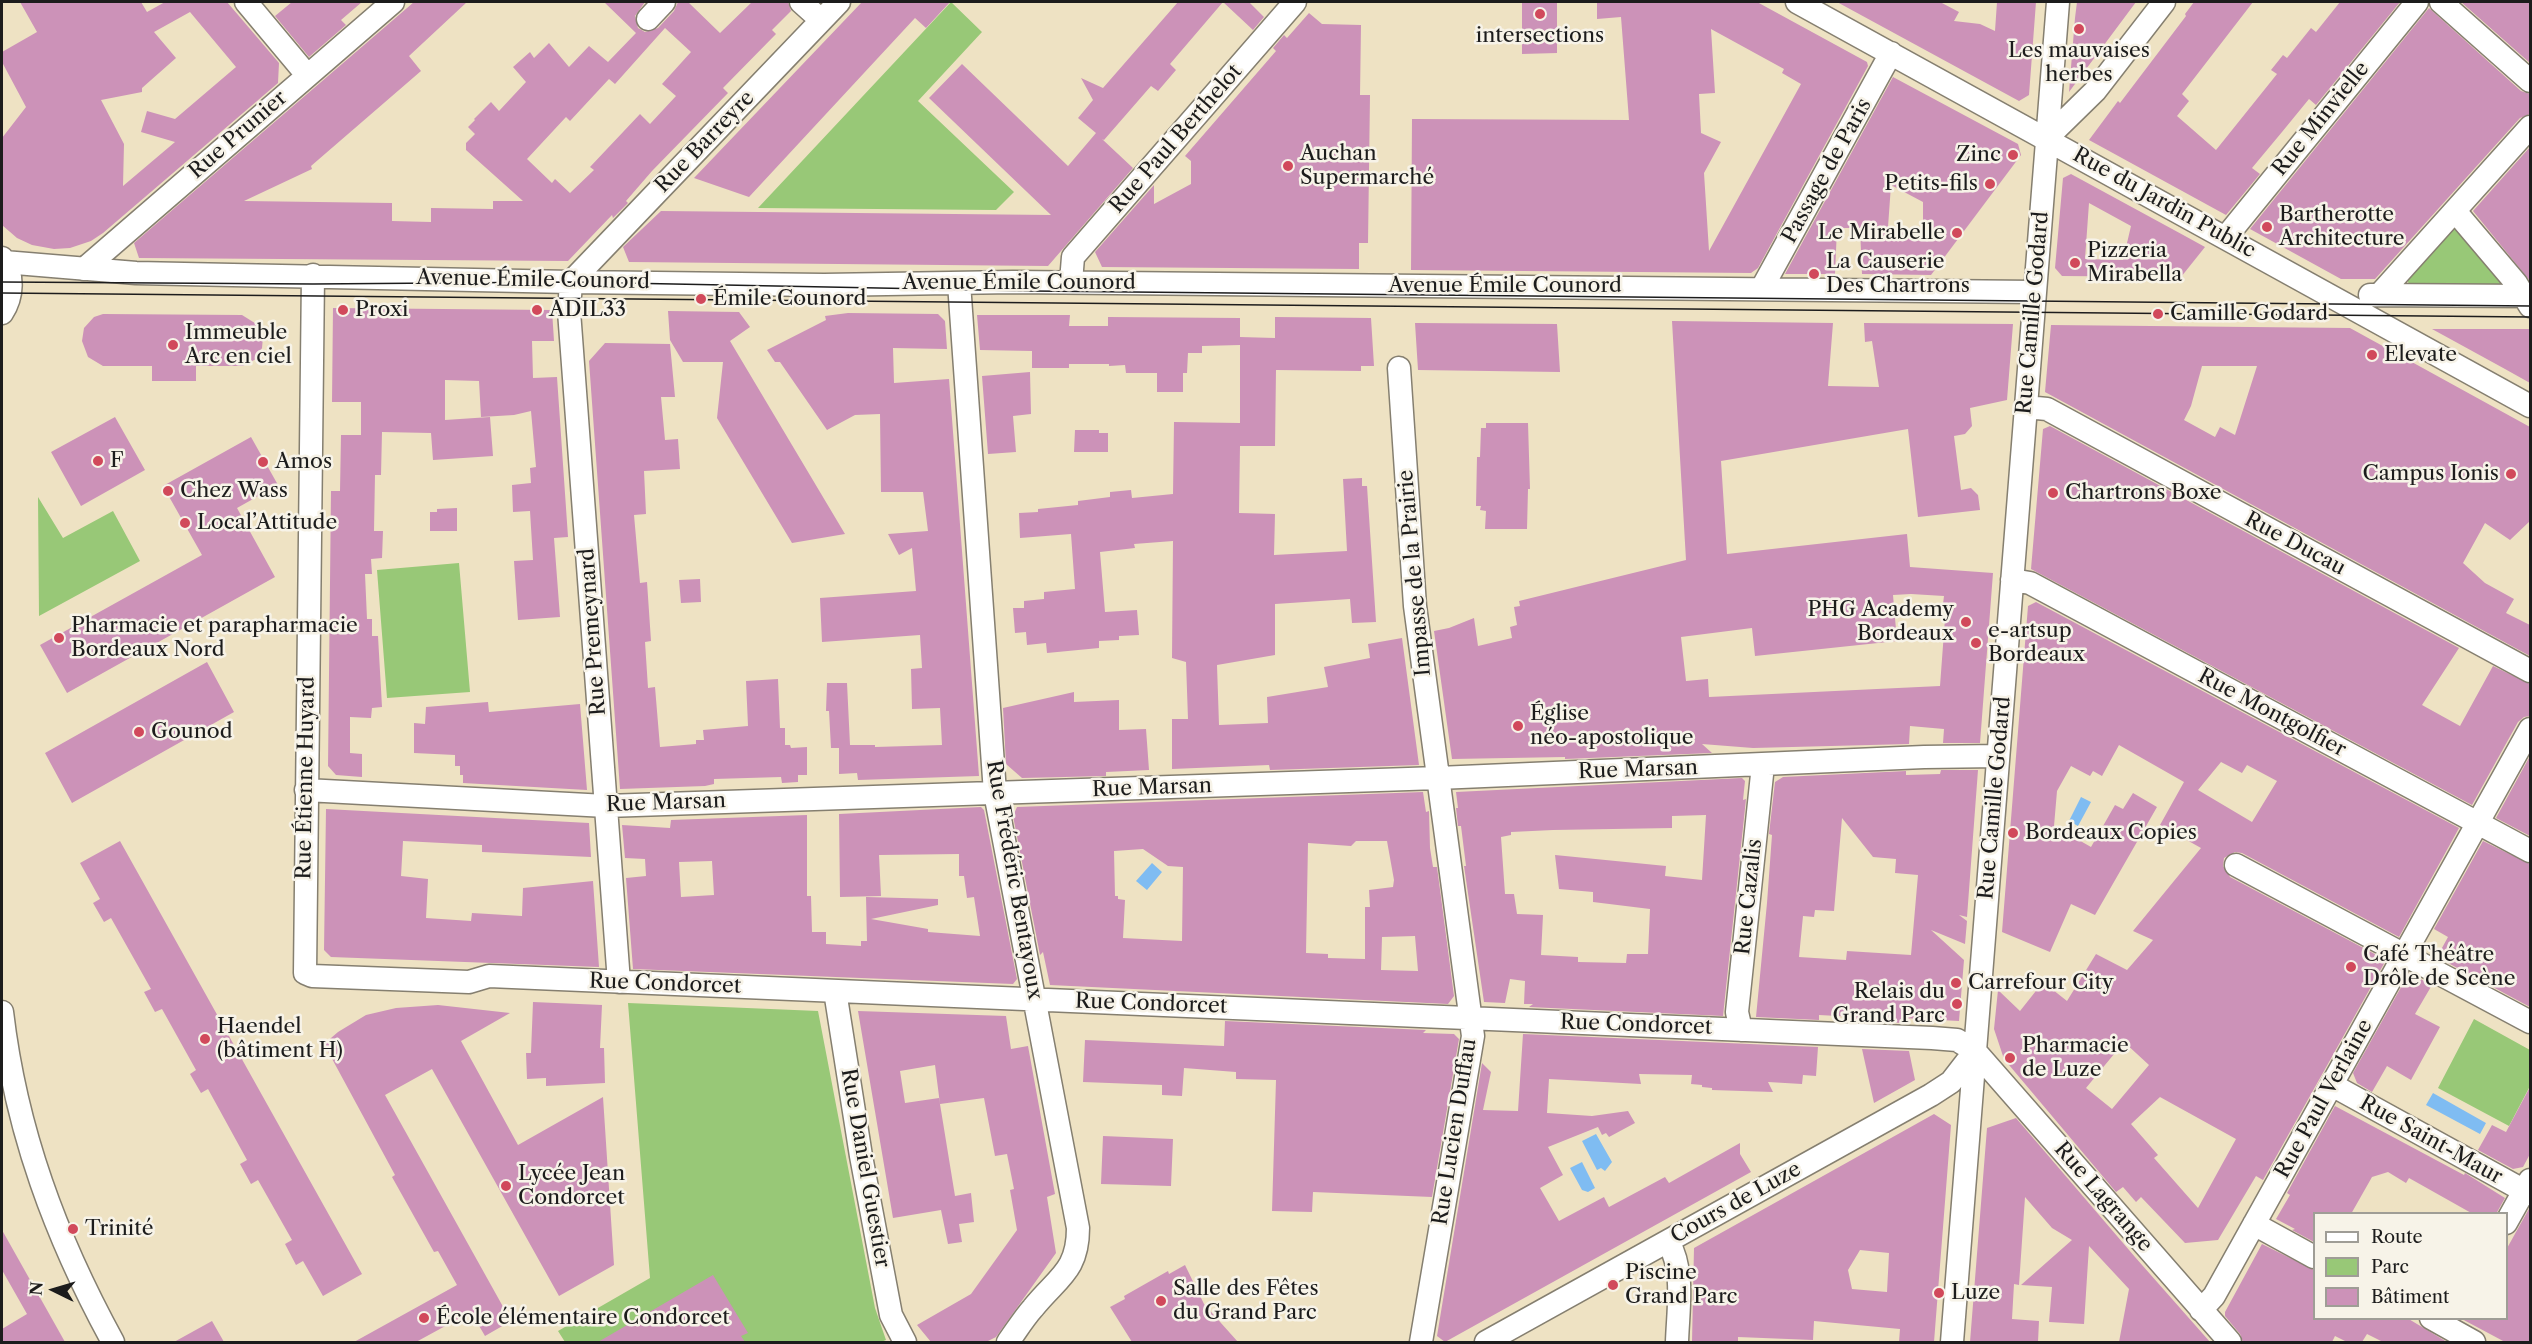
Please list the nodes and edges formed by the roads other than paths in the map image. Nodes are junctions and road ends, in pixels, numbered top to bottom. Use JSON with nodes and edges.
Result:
{"nodes":[{"id":1,"x":246,"y":2,"type":"edge"},
{"id":2,"x":393,"y":2,"type":"edge"},
{"id":3,"x":664,"y":2,"type":"edge"},
{"id":4,"x":801,"y":2,"type":"edge"},
{"id":5,"x":839,"y":2,"type":"edge"},
{"id":6,"x":1295,"y":2,"type":"edge"},
{"id":7,"x":1797,"y":2,"type":"edge"},
{"id":8,"x":2058,"y":2,"type":"edge"},
{"id":9,"x":2164,"y":2,"type":"edge"},
{"id":10,"x":2416,"y":2,"type":"edge"},
{"id":11,"x":2441,"y":2,"type":"edge"},
{"id":12,"x":648,"y":19,"type":"dead end"},
{"id":13,"x":821,"y":20,"type":"junction"},
{"id":14,"x":1892,"y":53,"type":"junction"},
{"id":15,"x":307,"y":75,"type":"junction"},
{"id":16,"x":2530,"y":81,"type":"edge"},
{"id":17,"x":2530,"y":127,"type":"edge"},
{"id":18,"x":2047,"y":138,"type":"junction"},
{"id":19,"x":2455,"y":211,"type":"junction"},
{"id":20,"x":2226,"y":237,"type":"junction"},
{"id":21,"x":3,"y":260,"type":"edge"},
{"id":22,"x":84,"y":269,"type":"junction"},
{"id":23,"x":313,"y":275,"type":"junction"},
{"id":24,"x":571,"y":282,"type":"junction"},
{"id":25,"x":1071,"y":282,"type":"junction"},
{"id":26,"x":959,"y":283,"type":"junction"},
{"id":27,"x":1762,"y":288,"type":"junction"},
{"id":28,"x":2035,"y":292,"type":"junction"},
{"id":29,"x":2330,"y":295,"type":"junction"},
{"id":30,"x":2379,"y":295,"type":"junction"},
{"id":31,"x":2528,"y":300,"type":"edge"},
{"id":32,"x":2,"y":313,"type":"edge"},
{"id":33,"x":1399,"y":368,"type":"dead end"},
{"id":34,"x":2530,"y":406,"type":"edge"},
{"id":35,"x":2026,"y":407,"type":"junction"},
{"id":36,"x":2012,"y":580,"type":"junction"},
{"id":37,"x":2530,"y":671,"type":"edge"},
{"id":38,"x":2530,"y":729,"type":"edge"},
{"id":39,"x":1998,"y":756,"type":"junction"},
{"id":40,"x":1763,"y":765,"type":"junction"},
{"id":41,"x":1438,"y":778,"type":"junction"},
{"id":42,"x":306,"y":790,"type":"junction"},
{"id":43,"x":995,"y":793,"type":"junction"},
{"id":44,"x":606,"y":806,"type":"junction"},
{"id":45,"x":2479,"y":823,"type":"junction"},
{"id":46,"x":2530,"y":851,"type":"edge"},
{"id":47,"x":2236,"y":865,"type":"dead end"},
{"id":48,"x":2405,"y":954,"type":"junction"},
{"id":49,"x":324,"y":976,"type":"joint"},
{"id":50,"x":619,"y":982,"type":"junction"},
{"id":51,"x":835,"y":991,"type":"junction"},
{"id":52,"x":1034,"y":999,"type":"junction"},
{"id":53,"x":2,"y":1012,"type":"edge"},
{"id":54,"x":1471,"y":1018,"type":"junction"},
{"id":55,"x":2530,"y":1022,"type":"edge"},
{"id":56,"x":1741,"y":1030,"type":"junction"},
{"id":57,"x":1975,"y":1051,"type":"junction"},
{"id":58,"x":2332,"y":1086,"type":"junction"},
{"id":59,"x":2528,"y":1188,"type":"edge"},
{"id":60,"x":2508,"y":1220,"type":"edge"},
{"id":61,"x":2254,"y":1224,"type":"junction"},
{"id":62,"x":1668,"y":1241,"type":"junction"},
{"id":63,"x":2313,"y":1256,"type":"edge"},
{"id":64,"x":2202,"y":1310,"type":"junction"},
{"id":65,"x":2443,"y":1327,"type":"edge"},
{"id":66,"x":112,"y":1342,"type":"edge"},
{"id":67,"x":905,"y":1342,"type":"edge"},
{"id":68,"x":1008,"y":1342,"type":"edge"},
{"id":69,"x":1422,"y":1342,"type":"edge"},
{"id":70,"x":1486,"y":1342,"type":"edge"},
{"id":71,"x":1677,"y":1342,"type":"edge"},
{"id":72,"x":1952,"y":1342,"type":"edge"},
{"id":73,"x":2230,"y":1342,"type":"edge"},
{"id":74,"x":2474,"y":1342,"type":"edge"}],
"edges":[{"from":1,"to":15,"type":"street"},
{"from":2,"to":15,"type":"street","name":"Rue Prunier"},
{"from":3,"to":12,"type":"street"},
{"from":4,"to":13,"type":"street"},
{"from":5,"to":13,"type":"street","name":"Rue Barreyre"},
{"from":6,"to":25,"type":"street","name":"Rue Paul Berthelot"},
{"from":7,"to":14,"type":"street","name":"Rue du Jardin Public"},
{"from":8,"to":18,"type":"street","name":"Rue Camille Godard"},
{"from":9,"to":18,"type":"street"},
{"from":10,"to":20,"type":"street","name":"Rue Minvielle"},
{"from":11,"to":16,"type":"street"},
{"from":13,"to":24,"type":"street","name":"Rue Barreyre"},
{"from":14,"to":18,"type":"street","name":"Rue du Jardin Public"},
{"from":14,"to":27,"type":"street","name":"Passage de Paris"},
{"from":15,"to":22,"type":"street","name":"Rue Prunier"},
{"from":17,"to":19,"type":"street"},
{"from":18,"to":20,"type":"street","name":"Rue du Jardin Public"},
{"from":18,"to":28,"type":"street","name":"Rue Camille Godard"},
{"from":19,"to":30,"type":"street"},
{"from":19,"to":31,"type":"street"},
{"from":20,"to":29,"type":"street","name":"Rue du Jardin Public"},
{"from":21,"to":22,"type":"street","name":"Avenue Émile Counord"},
{"from":21,"to":32,"type":"street"},
{"from":22,"to":23,"type":"street","name":"Avenue Émile Counord"},
{"from":23,"to":24,"type":"street","name":"Avenue Émile Counord"},
{"from":23,"to":42,"type":"street","name":"Rue Étienne Huyard"},
{"from":24,"to":26,"type":"street","name":"Avenue Émile Counord"},
{"from":24,"to":44,"type":"street","name":"Rue Premeynard"},
{"from":25,"to":26,"type":"street","name":"Avenue Émile Counord"},
{"from":25,"to":27,"type":"street","name":"Avenue Émile Counord"},
{"from":26,"to":43,"type":"street","name":"Rue Frédéric Bentayoux"},
{"from":27,"to":28,"type":"street","name":"Avenue Émile Counord"},
{"from":28,"to":35,"type":"street","name":"Rue Camille Godard"},
{"from":29,"to":30,"type":"street"},
{"from":29,"to":34,"type":"street","name":"Rue du Jardin Public"},
{"from":30,"to":31,"type":"street"},
{"from":33,"to":41,"type":"street","name":"Impasse de la Prairie"},
{"from":35,"to":36,"type":"street","name":"Rue Camille Godard"},
{"from":35,"to":37,"type":"street","name":"Rue Ducau"},
{"from":36,"to":39,"type":"street","name":"Rue Camille Godard"},
{"from":36,"to":45,"type":"street","name":"Rue Montgolfier"},
{"from":38,"to":45,"type":"street","name":"Rue Paul Verlaine"},
{"from":39,"to":40,"type":"street","name":"Rue Marsan"},
{"from":39,"to":57,"type":"street","name":"Rue Camille Godard"},
{"from":40,"to":41,"type":"street","name":"Rue Marsan"},
{"from":40,"to":56,"type":"street","name":"Rue Cazalis"},
{"from":41,"to":43,"type":"street","name":"Rue Marsan"},
{"from":41,"to":54,"type":"street","name":"Rue Lucien Duffau"},
{"from":42,"to":44,"type":"street","name":"Rue Marsan"},
{"from":42,"to":49,"type":"street","name":"Rue Étienne Huyard"},
{"from":43,"to":44,"type":"street","name":"Rue Marsan"},
{"from":43,"to":52,"type":"street","name":"Rue Frédéric Bentayoux"},
{"from":44,"to":50,"type":"street","name":"Rue Premeynard"},
{"from":45,"to":46,"type":"street","name":"Rue Montgolfier"},
{"from":45,"to":48,"type":"street","name":"Rue Paul Verlaine"},
{"from":47,"to":48,"type":"street"},
{"from":48,"to":55,"type":"street"},
{"from":48,"to":58,"type":"street","name":"Rue Paul Verlaine"},
{"from":49,"to":50,"type":"street","name":"Rue Condorcet"},
{"from":50,"to":51,"type":"street","name":"Rue Condorcet"},
{"from":51,"to":52,"type":"street","name":"Rue Condorcet"},
{"from":51,"to":67,"type":"street","name":"Rue Daniel Guestier"},
{"from":52,"to":54,"type":"street","name":"Rue Condorcet"},
{"from":52,"to":68,"type":"street","name":"Rue Frédéric Bentayoux"},
{"from":53,"to":66,"type":"street"},
{"from":54,"to":56,"type":"street","name":"Rue Condorcet"},
{"from":54,"to":69,"type":"street","name":"Rue Lucien Duffau"},
{"from":56,"to":57,"type":"street","name":"Rue Condorcet"},
{"from":57,"to":62,"type":"street","name":"Cours de Luze"},
{"from":57,"to":64,"type":"street","name":"Rue Lagrange"},
{"from":57,"to":72,"type":"street","name":"Rue Camille Godard"},
{"from":58,"to":59,"type":"street","name":"Rue Saint-Maur"},
{"from":58,"to":61,"type":"street","name":"Rue Paul Verlaine"},
{"from":59,"to":60,"type":"street"},
{"from":61,"to":63,"type":"street"},
{"from":61,"to":64,"type":"street","name":"Rue Paul Verlaine"},
{"from":62,"to":70,"type":"street","name":"Cours de Luze"},
{"from":62,"to":71,"type":"street"},
{"from":64,"to":73,"type":"street","name":"Rue Lagrange"},
{"from":65,"to":74,"type":"street"}]}
